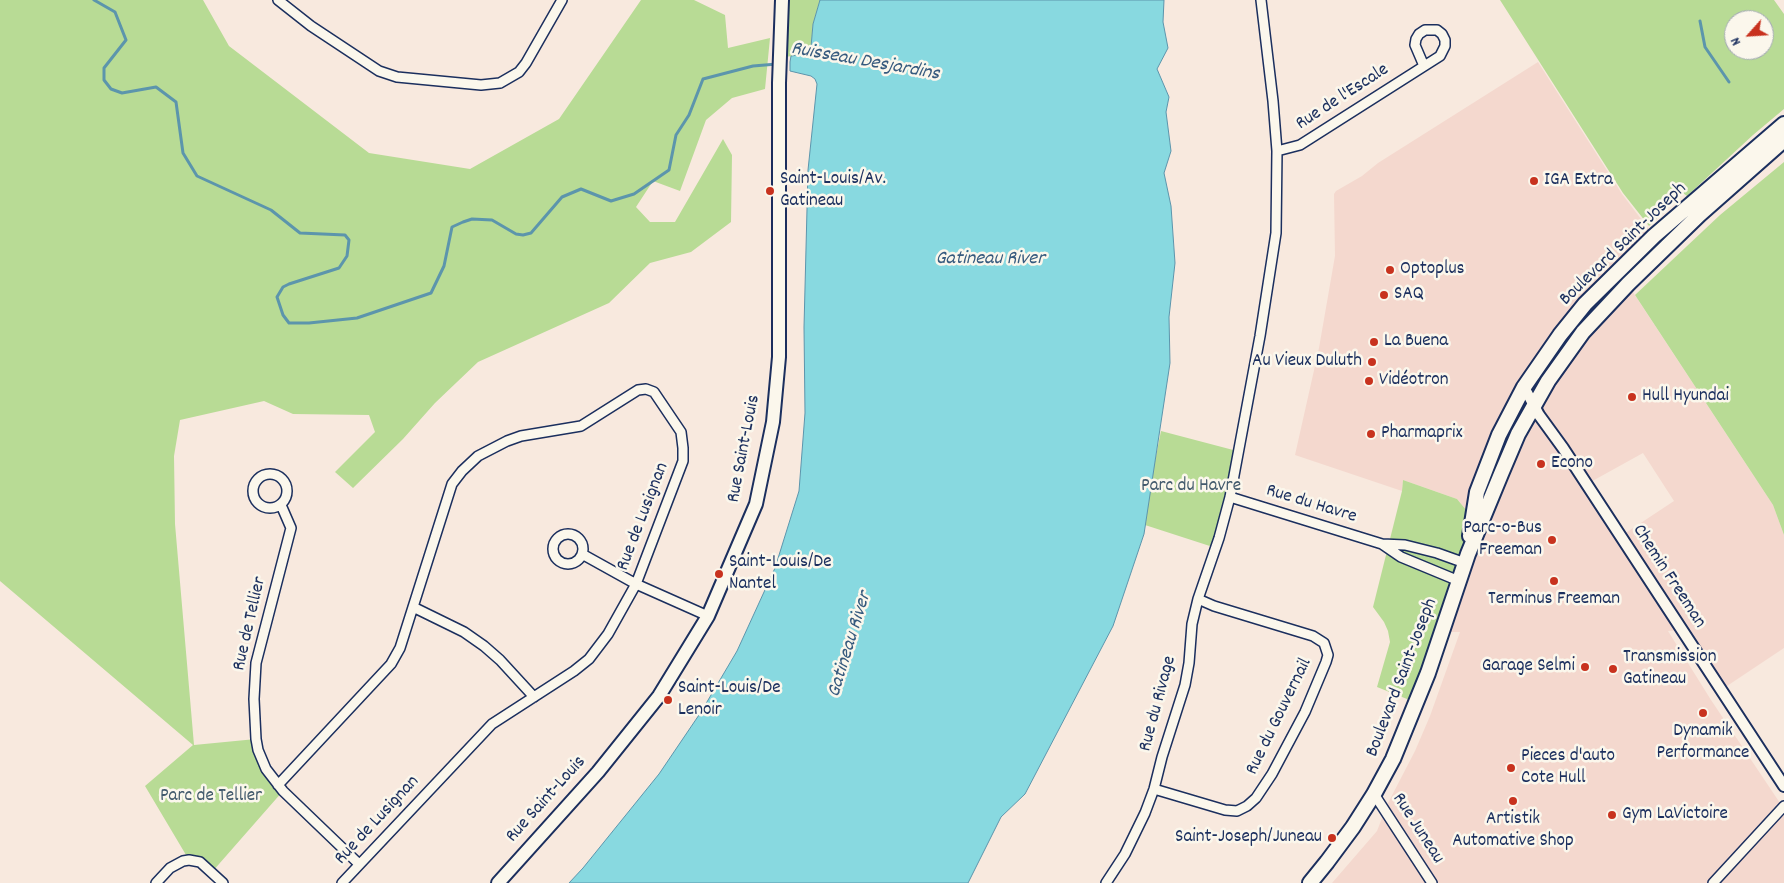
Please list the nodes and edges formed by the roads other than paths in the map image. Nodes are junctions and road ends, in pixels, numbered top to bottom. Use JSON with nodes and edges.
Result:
{"nodes":[{"id":1,"x":278,"y":0,"type":"edge"},
{"id":2,"x":562,"y":0,"type":"edge"},
{"id":3,"x":782,"y":0,"type":"edge"},
{"id":4,"x":1261,"y":0,"type":"edge"},
{"id":5,"x":1424,"y":66,"type":"dead end"},
{"id":6,"x":1784,"y":124,"type":"edge"},
{"id":7,"x":1784,"y":140,"type":"edge"},
{"id":8,"x":1277,"y":151,"type":"junction"},
{"id":9,"x":1524,"y":387,"type":"junction"},
{"id":10,"x":1533,"y":405,"type":"junction"},
{"id":11,"x":1230,"y":497,"type":"junction"},
{"id":12,"x":281,"y":505,"type":"dead end"},
{"id":13,"x":1382,"y":544,"type":"junction"},
{"id":14,"x":582,"y":554,"type":"dead end"},
{"id":15,"x":1467,"y":558,"type":"junction"},
{"id":16,"x":1459,"y":581,"type":"junction"},
{"id":17,"x":636,"y":584,"type":"junction"},
{"id":18,"x":1198,"y":599,"type":"junction"},
{"id":19,"x":413,"y":607,"type":"junction"},
{"id":20,"x":708,"y":616,"type":"junction"},
{"id":21,"x":534,"y":697,"type":"junction"},
{"id":22,"x":278,"y":786,"type":"junction"},
{"id":23,"x":1784,"y":786,"type":"edge"},
{"id":24,"x":1154,"y":789,"type":"junction"},
{"id":25,"x":1374,"y":794,"type":"junction"},
{"id":26,"x":1784,"y":806,"type":"edge"},
{"id":27,"x":359,"y":864,"type":"junction"},
{"id":28,"x":156,"y":883,"type":"edge"},
{"id":29,"x":224,"y":883,"type":"edge"},
{"id":30,"x":342,"y":883,"type":"edge"},
{"id":31,"x":498,"y":883,"type":"edge"},
{"id":32,"x":1106,"y":883,"type":"edge"},
{"id":33,"x":1310,"y":883,"type":"edge"},
{"id":34,"x":1432,"y":883,"type":"edge"},
{"id":35,"x":1713,"y":883,"type":"edge"}],
"edges":[{"from":1,"to":2,"type":"street"},
{"from":3,"to":20,"type":"main road","name":"Rue Saint-Louis"},
{"from":4,"to":8,"type":"street","name":"Rue du Rivage"},
{"from":5,"to":8,"type":"street","name":"Rue de l'Escale"},
{"from":6,"to":9,"type":"main road","name":"Boulevard Saint-Joseph"},
{"from":7,"to":10,"type":"main road","name":"Boulevard Saint-Joseph"},
{"from":8,"to":11,"type":"street","name":"Rue du Rivage"},
{"from":9,"to":10,"type":"street","name":"Chemin Freeman"},
{"from":9,"to":15,"type":"main road","name":"Boulevard Saint-Joseph"},
{"from":10,"to":15,"type":"main road","name":"Boulevard Saint-Joseph"},
{"from":10,"to":23,"type":"street","name":"Chemin Freeman"},
{"from":11,"to":13,"type":"street","name":"Rue du Havre"},
{"from":11,"to":18,"type":"street","name":"Rue du Rivage"},
{"from":12,"to":22,"type":"street","name":"Rue de Tellier"},
{"from":13,"to":15,"type":"street","name":"Rue du Havre"},
{"from":13,"to":16,"type":"street","name":"Rue du Havre"},
{"from":14,"to":17,"type":"street"},
{"from":15,"to":16,"type":"main road","name":"Boulevard Saint-Joseph"},
{"from":16,"to":25,"type":"main road","name":"Boulevard Saint-Joseph"},
{"from":17,"to":19,"type":"street","name":"Rue de Lusignan"},
{"from":17,"to":20,"type":"street"},
{"from":17,"to":21,"type":"street","name":"Rue de Lusignan"},
{"from":18,"to":24,"type":"street","name":"Rue du Rivage"},
{"from":18,"to":24,"type":"street","name":"Rue du Gouvernail"},
{"from":19,"to":21,"type":"street"},
{"from":19,"to":22,"type":"street","name":"Rue de Lusignan"},
{"from":20,"to":31,"type":"main road","name":"Rue Saint-Louis"},
{"from":21,"to":27,"type":"street","name":"Rue de Lusignan"},
{"from":22,"to":27,"type":"street","name":"Rue de Tellier"},
{"from":24,"to":32,"type":"street","name":"Rue du Rivage"},
{"from":25,"to":33,"type":"main road","name":"Boulevard Saint-Joseph"},
{"from":25,"to":34,"type":"street","name":"Rue Juneau"},
{"from":26,"to":35,"type":"street"},
{"from":27,"to":30,"type":"street","name":"Rue de Lusignan"},
{"from":28,"to":29,"type":"street"}]}
